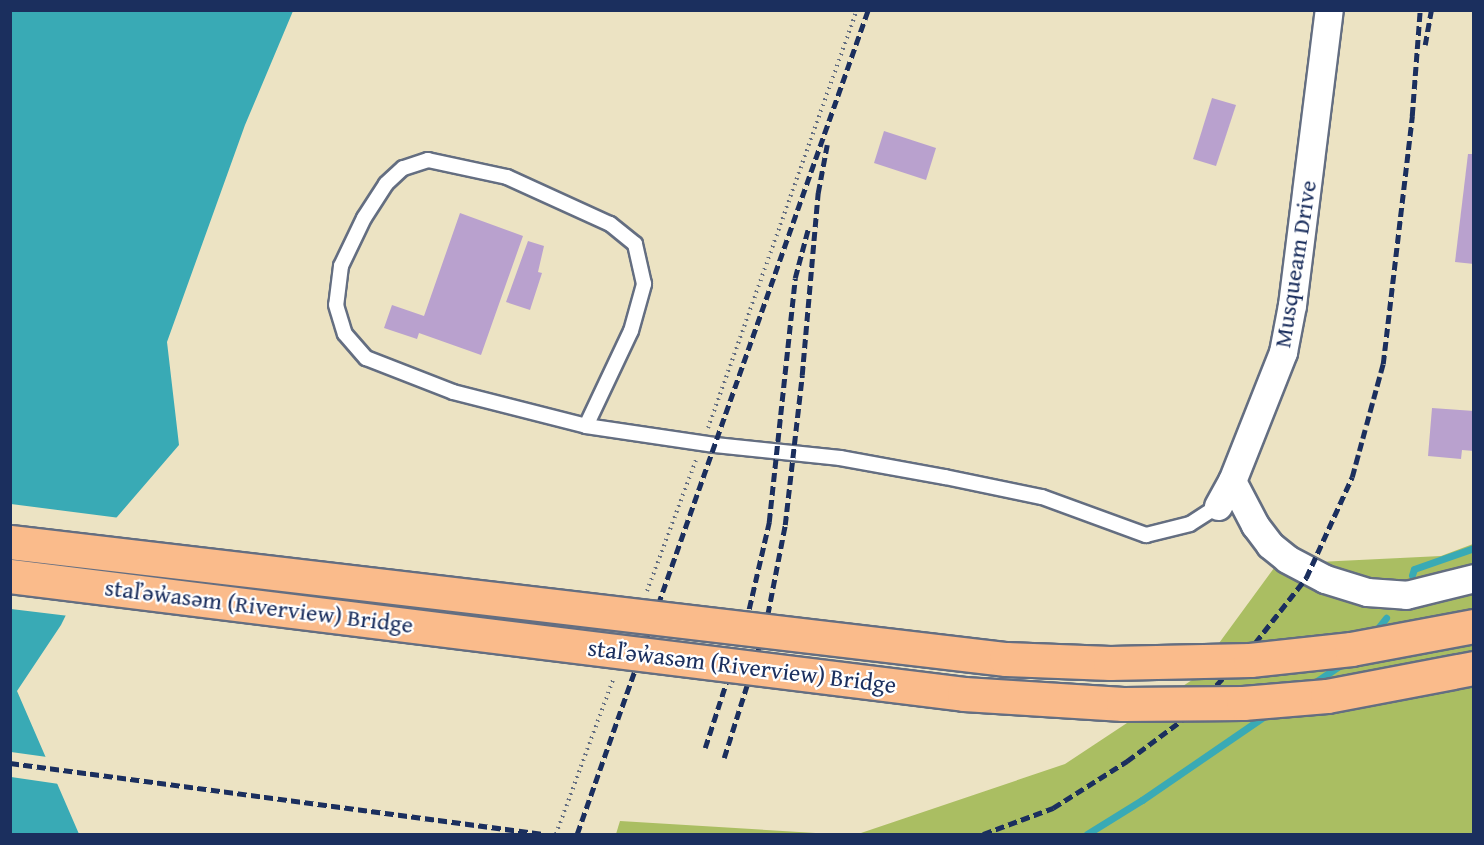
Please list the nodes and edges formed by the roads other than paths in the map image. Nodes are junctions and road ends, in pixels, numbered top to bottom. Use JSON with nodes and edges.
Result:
{"nodes":[{"id":1,"x":1329,"y":10,"type":"edge"},
{"id":2,"x":586,"y":426,"type":"junction"},
{"id":3,"x":1232,"y":481,"type":"junction"},
{"id":4,"x":1218,"y":506,"type":"joint"},
{"id":5,"x":10,"y":542,"type":"edge"},
{"id":6,"x":10,"y":576,"type":"edge"},
{"id":7,"x":1473,"y":578,"type":"edge"},
{"id":8,"x":1473,"y":626,"type":"edge"},
{"id":9,"x":1473,"y":668,"type":"edge"}],
"edges":[{"from":1,"to":3,"type":"street","name":"Musqueam Drive"},
{"from":2,"to":2,"type":"lane"},
{"from":2,"to":4,"type":"lane"},
{"from":3,"to":4,"type":"street","name":"Musqueam Drive"},
{"from":3,"to":7,"type":"street"},
{"from":5,"to":8,"type":"main road","name":"stal̕əw̓asəm (Riverview) Bridge","bridge":true},
{"from":6,"to":9,"type":"main road","name":"stal̕əw̓asəm (Riverview) Bridge","bridge":true}]}
